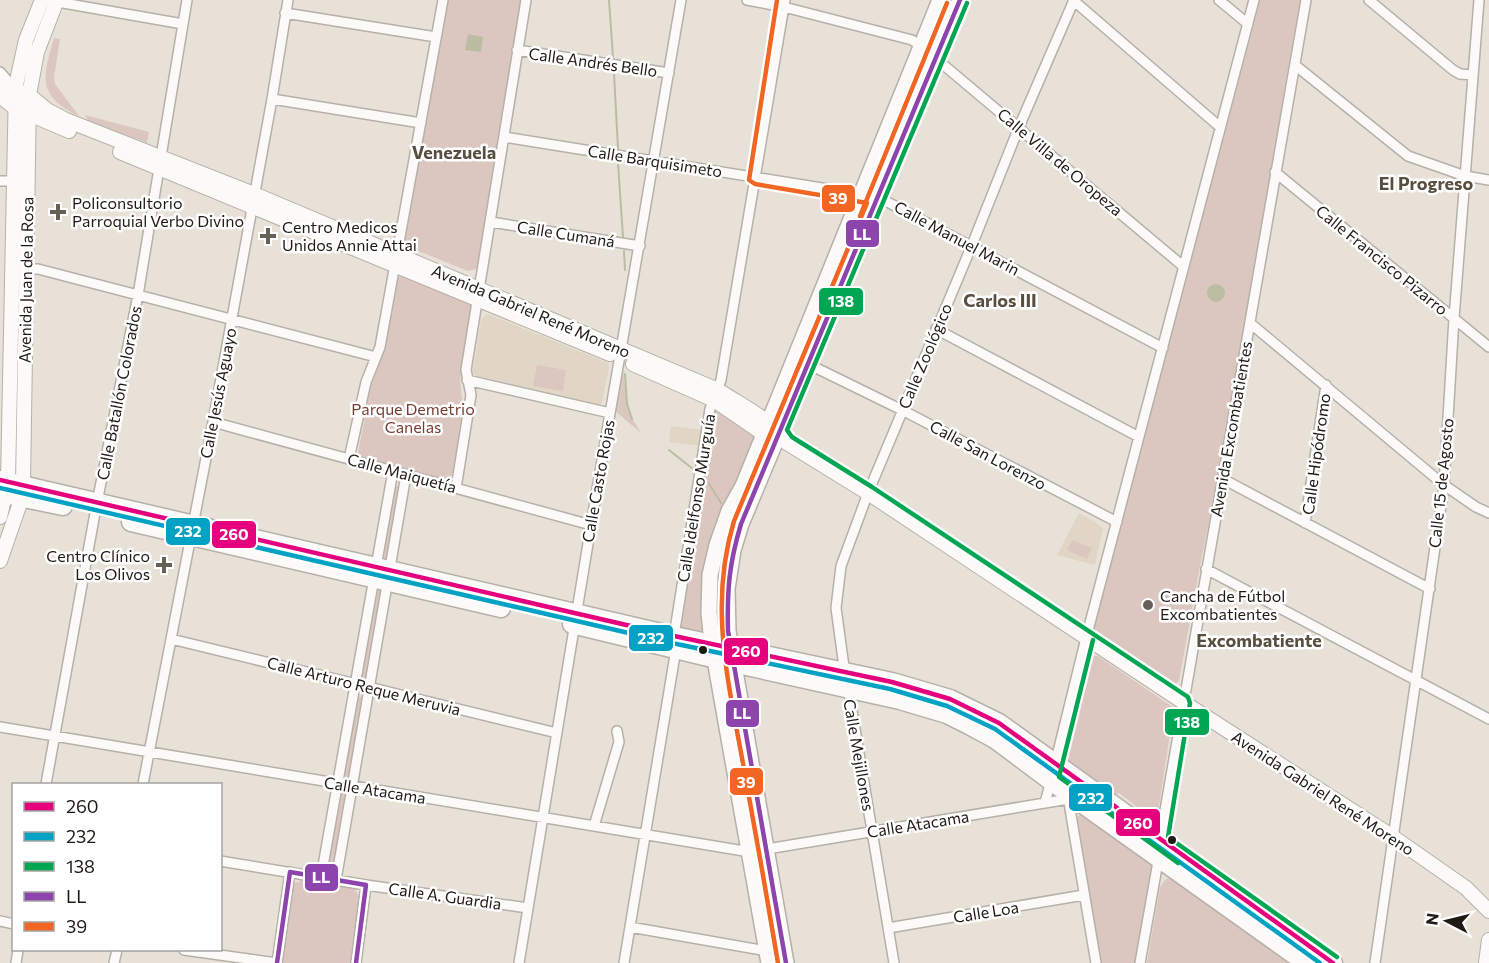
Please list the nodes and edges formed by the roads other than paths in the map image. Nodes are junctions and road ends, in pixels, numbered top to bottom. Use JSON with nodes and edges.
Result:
{"nodes":[{"id":1,"x":42,"y":0,"type":"edge"},
{"id":2,"x":188,"y":0,"type":"edge"},
{"id":3,"x":288,"y":0,"type":"edge"},
{"id":4,"x":443,"y":0,"type":"edge"},
{"id":5,"x":526,"y":0,"type":"edge"},
{"id":6,"x":681,"y":0,"type":"edge"},
{"id":7,"x":747,"y":0,"type":"edge"},
{"id":8,"x":940,"y":0,"type":"edge"},
{"id":9,"x":960,"y":0,"type":"edge"},
{"id":10,"x":1074,"y":0,"type":"edge"},
{"id":11,"x":1219,"y":0,"type":"edge"},
{"id":12,"x":1254,"y":0,"type":"edge"},
{"id":13,"x":1306,"y":0,"type":"edge"},
{"id":14,"x":1369,"y":0,"type":"edge"},
{"id":15,"x":1479,"y":0,"type":"edge"},
{"id":16,"x":53,"y":1,"type":"edge"},
{"id":17,"x":785,"y":4,"type":"edge"},
{"id":18,"x":285,"y":13,"type":"junction"},
{"id":19,"x":183,"y":24,"type":"junction"},
{"id":20,"x":1248,"y":24,"type":"junction"},
{"id":21,"x":436,"y":37,"type":"junction"},
{"id":22,"x":921,"y":46,"type":"junction"},
{"id":23,"x":517,"y":50,"type":"junction"},
{"id":24,"x":936,"y":58,"type":"junction"},
{"id":25,"x":1294,"y":65,"type":"junction"},
{"id":26,"x":0,"y":72,"type":"edge"},
{"id":27,"x":669,"y":73,"type":"junction"},
{"id":28,"x":1473,"y":75,"type":"junction"},
{"id":29,"x":0,"y":85,"type":"edge"},
{"id":30,"x":22,"y":92,"type":"junction"},
{"id":31,"x":0,"y":96,"type":"edge"},
{"id":32,"x":272,"y":99,"type":"junction"},
{"id":33,"x":15,"y":108,"type":"junction"},
{"id":34,"x":28,"y":114,"type":"junction"},
{"id":35,"x":421,"y":123,"type":"junction"},
{"id":36,"x":1019,"y":127,"type":"junction"},
{"id":37,"x":1221,"y":127,"type":"junction"},
{"id":38,"x":504,"y":137,"type":"junction"},
{"id":39,"x":654,"y":160,"type":"junction"},
{"id":40,"x":160,"y":163,"type":"junction"},
{"id":41,"x":1275,"y":172,"type":"junction"},
{"id":42,"x":1465,"y":176,"type":"junction"},
{"id":43,"x":756,"y":177,"type":"junction"},
{"id":44,"x":1489,"y":180,"type":"edge"},
{"id":45,"x":14,"y":181,"type":"edge"},
{"id":46,"x":861,"y":194,"type":"junction"},
{"id":47,"x":878,"y":197,"type":"junction"},
{"id":48,"x":253,"y":200,"type":"junction"},
{"id":49,"x":491,"y":222,"type":"junction"},
{"id":50,"x":972,"y":245,"type":"junction"},
{"id":51,"x":640,"y":246,"type":"junction"},
{"id":52,"x":396,"y":259,"type":"junction"},
{"id":53,"x":1184,"y":267,"type":"junction"},
{"id":54,"x":16,"y":277,"type":"edge"},
{"id":55,"x":479,"y":294,"type":"junction"},
{"id":56,"x":138,"y":295,"type":"junction"},
{"id":57,"x":1454,"y":318,"type":"junction"},
{"id":58,"x":232,"y":320,"type":"junction"},
{"id":59,"x":1250,"y":322,"type":"junction"},
{"id":60,"x":936,"y":329,"type":"junction"},
{"id":61,"x":1489,"y":347,"type":"edge"},
{"id":62,"x":1163,"y":348,"type":"junction"},
{"id":63,"x":621,"y":354,"type":"junction"},
{"id":64,"x":376,"y":357,"type":"junction"},
{"id":65,"x":800,"y":361,"type":"junction"},
{"id":66,"x":6,"y":370,"type":"edge"},
{"id":67,"x":467,"y":380,"type":"junction"},
{"id":68,"x":1326,"y":385,"type":"junction"},
{"id":69,"x":716,"y":395,"type":"junction"},
{"id":70,"x":902,"y":410,"type":"junction"},
{"id":71,"x":610,"y":413,"type":"junction"},
{"id":72,"x":213,"y":422,"type":"junction"},
{"id":73,"x":774,"y":434,"type":"junction"},
{"id":74,"x":1139,"y":437,"type":"junction"},
{"id":75,"x":349,"y":459,"type":"junction"},
{"id":76,"x":393,"y":471,"type":"junction"},
{"id":77,"x":406,"y":475,"type":"junction"},
{"id":78,"x":1222,"y":479,"type":"junction"},
{"id":79,"x":1444,"y":485,"type":"junction"},
{"id":80,"x":10,"y":488,"type":"edge"},
{"id":81,"x":456,"y":488,"type":"junction"},
{"id":82,"x":868,"y":493,"type":"junction"},
{"id":83,"x":96,"y":508,"type":"junction"},
{"id":84,"x":1489,"y":513,"type":"edge"},
{"id":85,"x":0,"y":517,"type":"edge"},
{"id":86,"x":1117,"y":522,"type":"junction"},
{"id":87,"x":1305,"y":524,"type":"junction"},
{"id":88,"x":591,"y":525,"type":"junction"},
{"id":89,"x":192,"y":530,"type":"junction"},
{"id":90,"x":0,"y":561,"type":"edge"},
{"id":91,"x":1206,"y":568,"type":"junction"},
{"id":92,"x":382,"y":575,"type":"junction"},
{"id":93,"x":1430,"y":589,"type":"junction"},
{"id":94,"x":576,"y":619,"type":"junction"},
{"id":95,"x":1086,"y":638,"type":"junction"},
{"id":96,"x":171,"y":639,"type":"junction"},
{"id":97,"x":675,"y":642,"type":"junction"},
{"id":98,"x":723,"y":653,"type":"junction"},
{"id":99,"x":846,"y":680,"type":"junction"},
{"id":100,"x":1417,"y":680,"type":"junction"},
{"id":101,"x":356,"y":685,"type":"junction"},
{"id":102,"x":370,"y":688,"type":"junction"},
{"id":103,"x":1183,"y":702,"type":"junction"},
{"id":104,"x":1489,"y":718,"type":"edge"},
{"id":105,"x":0,"y":727,"type":"edge"},
{"id":106,"x":617,"y":731,"type":"dead end"},
{"id":107,"x":557,"y":733,"type":"junction"},
{"id":108,"x":54,"y":736,"type":"junction"},
{"id":109,"x":149,"y":752,"type":"junction"},
{"id":110,"x":1053,"y":773,"type":"junction"},
{"id":111,"x":46,"y":783,"type":"edge"},
{"id":112,"x":143,"y":783,"type":"edge"},
{"id":113,"x":338,"y":783,"type":"junction"},
{"id":114,"x":352,"y":786,"type":"junction"},
{"id":115,"x":1070,"y":797,"type":"junction"},
{"id":116,"x":1046,"y":803,"type":"junction"},
{"id":117,"x":543,"y":818,"type":"junction"},
{"id":118,"x":594,"y":826,"type":"junction"},
{"id":119,"x":872,"y":832,"type":"junction"},
{"id":120,"x":645,"y":835,"type":"junction"},
{"id":121,"x":1393,"y":837,"type":"junction"},
{"id":122,"x":767,"y":849,"type":"junction"},
{"id":123,"x":1160,"y":849,"type":"junction"},
{"id":124,"x":750,"y":852,"type":"junction"},
{"id":125,"x":222,"y":861,"type":"edge"},
{"id":126,"x":290,"y":872,"type":"junction"},
{"id":127,"x":321,"y":877,"type":"junction"},
{"id":128,"x":336,"y":880,"type":"junction"},
{"id":129,"x":366,"y":885,"type":"junction"},
{"id":130,"x":1466,"y":888,"type":"junction"},
{"id":131,"x":1489,"y":893,"type":"edge"},
{"id":132,"x":1084,"y":895,"type":"junction"},
{"id":133,"x":528,"y":908,"type":"junction"},
{"id":134,"x":1489,"y":911,"type":"edge"},
{"id":135,"x":630,"y":927,"type":"junction"},
{"id":136,"x":888,"y":928,"type":"junction"},
{"id":137,"x":1489,"y":940,"type":"edge"},
{"id":138,"x":191,"y":951,"type":"edge"},
{"id":139,"x":768,"y":957,"type":"edge"},
{"id":140,"x":277,"y":963,"type":"edge"},
{"id":141,"x":356,"y":963,"type":"edge"},
{"id":142,"x":519,"y":963,"type":"edge"},
{"id":143,"x":624,"y":963,"type":"edge"},
{"id":144,"x":786,"y":963,"type":"edge"},
{"id":145,"x":894,"y":963,"type":"edge"},
{"id":146,"x":1096,"y":963,"type":"edge"},
{"id":147,"x":1140,"y":963,"type":"edge"},
{"id":148,"x":1306,"y":963,"type":"edge"},
{"id":149,"x":1333,"y":963,"type":"edge"},
{"id":150,"x":1375,"y":963,"type":"edge"},
{"id":151,"x":1486,"y":963,"type":"edge"}],
"edges":[{"from":1,"to":30,"type":"street","name":"Avenida Juan de la Rosa"},
{"from":2,"to":19,"type":"street","name":"Calle Batallón Colorados"},
{"from":3,"to":18,"type":"street","name":"Calle Jesús Aguayo"},
{"from":4,"to":21,"type":"street"},
{"from":5,"to":23,"type":"street"},
{"from":6,"to":27,"type":"street","name":"Calle Casto Rojas"},
{"from":7,"to":17,"type":"street","name":"Calle Villa de Oropeza"},
{"from":8,"to":22,"type":"main road"},
{"from":9,"to":24,"type":"main road"},
{"from":10,"to":36,"type":"street","name":"Calle Zoológico"},
{"from":10,"to":37,"type":"street"},
{"from":11,"to":20,"type":"street"},
{"from":12,"to":20,"type":"street"},
{"from":13,"to":25,"type":"street","name":"Avenida Excombatientes"},
{"from":14,"to":28,"type":"street"},
{"from":15,"to":28,"type":"street","name":"Calle 15 de Agosto"},
{"from":16,"to":19,"type":"street"},
{"from":16,"to":30,"type":"street","name":"Avenida Juan de la Rosa"},
{"from":17,"to":22,"type":"street","name":"Calle Villa de Oropeza"},
{"from":17,"to":43,"type":"street","name":"Calle Idelfonso Murguía"},
{"from":18,"to":21,"type":"street"},
{"from":18,"to":32,"type":"street","name":"Calle Jesús Aguayo"},
{"from":19,"to":40,"type":"street","name":"Calle Batallón Colorados"},
{"from":20,"to":37,"type":"street"},
{"from":21,"to":35,"type":"street"},
{"from":22,"to":24,"type":"street","name":"Calle Villa de Oropeza"},
{"from":22,"to":46,"type":"main road"},
{"from":23,"to":27,"type":"street","name":"Calle Andrés Bello"},
{"from":23,"to":38,"type":"street"},
{"from":24,"to":36,"type":"street","name":"Calle Villa de Oropeza"},
{"from":24,"to":47,"type":"main road"},
{"from":25,"to":41,"type":"street","name":"Avenida Excombatientes"},
{"from":25,"to":42,"type":"street"},
{"from":26,"to":30,"type":"street"},
{"from":27,"to":39,"type":"street","name":"Calle Casto Rojas"},
{"from":28,"to":42,"type":"street","name":"Calle 15 de Agosto"},
{"from":29,"to":30,"type":"street","name":"Avenida Gabriel René Moreno"},
{"from":30,"to":33,"type":"street","name":"Avenida Juan de la Rosa"},
{"from":30,"to":34,"type":"street","name":"Avenida Juan de la Rosa"},
{"from":30,"to":40,"type":"street","name":"Avenida Gabriel René Moreno"},
{"from":31,"to":33,"type":"street","name":"Avenida Gabriel René Moreno"},
{"from":32,"to":35,"type":"street"},
{"from":32,"to":48,"type":"street","name":"Calle Jesús Aguayo"},
{"from":33,"to":34,"type":"street","name":"Avenida Gabriel René Moreno"},
{"from":33,"to":45,"type":"street","name":"Avenida Juan de la Rosa"},
{"from":34,"to":40,"type":"street","name":"Avenida Gabriel René Moreno"},
{"from":34,"to":45,"type":"street","name":"Avenida Juan de la Rosa"},
{"from":35,"to":52,"type":"street"},
{"from":36,"to":50,"type":"street","name":"Calle Zoológico"},
{"from":36,"to":53,"type":"street","name":"Calle Villa de Oropeza"},
{"from":37,"to":53,"type":"street"},
{"from":38,"to":39,"type":"street","name":"Calle Barquisimeto"},
{"from":38,"to":49,"type":"street"},
{"from":39,"to":43,"type":"street","name":"Calle Barquisimeto"},
{"from":39,"to":51,"type":"street","name":"Calle Casto Rojas"},
{"from":40,"to":48,"type":"street","name":"Avenida Gabriel René Moreno"},
{"from":40,"to":56,"type":"street","name":"Calle Batallón Colorados"},
{"from":41,"to":57,"type":"street","name":"Calle Francisco Pizarro"},
{"from":41,"to":59,"type":"street","name":"Avenida Excombatientes"},
{"from":42,"to":44,"type":"street"},
{"from":42,"to":57,"type":"street","name":"Calle 15 de Agosto"},
{"from":43,"to":46,"type":"street","name":"Calle Barquisimeto"},
{"from":43,"to":69,"type":"street","name":"Calle Idelfonso Murguía"},
{"from":45,"to":54,"type":"street","name":"Avenida Juan de la Rosa"},
{"from":46,"to":47,"type":"street","name":"Calle Barquisimeto"},
{"from":46,"to":65,"type":"main road"},
{"from":47,"to":50,"type":"street","name":"Calle Manuel Marin"},
{"from":47,"to":65,"type":"main road"},
{"from":48,"to":52,"type":"street","name":"Avenida Gabriel René Moreno"},
{"from":48,"to":58,"type":"street","name":"Calle Jesús Aguayo"},
{"from":49,"to":51,"type":"street","name":"Calle Cumaná"},
{"from":49,"to":55,"type":"street"},
{"from":50,"to":60,"type":"street","name":"Calle Zoológico"},
{"from":50,"to":62,"type":"street","name":"Calle Manuel Marin"},
{"from":51,"to":63,"type":"street","name":"Calle Casto Rojas"},
{"from":52,"to":55,"type":"street","name":"Avenida Gabriel René Moreno"},
{"from":52,"to":64,"type":"street"},
{"from":53,"to":62,"type":"street"},
{"from":54,"to":56,"type":"street"},
{"from":54,"to":66,"type":"street","name":"Avenida Juan de la Rosa"},
{"from":54,"to":80,"type":"street","name":"Avenida Juan de la Rosa"},
{"from":55,"to":63,"type":"street","name":"Avenida Gabriel René Moreno"},
{"from":55,"to":67,"type":"street"},
{"from":56,"to":58,"type":"street"},
{"from":56,"to":83,"type":"street","name":"Calle Batallón Colorados"},
{"from":57,"to":61,"type":"street","name":"Calle Francisco Pizarro"},
{"from":57,"to":79,"type":"street","name":"Calle 15 de Agosto"},
{"from":58,"to":64,"type":"street"},
{"from":58,"to":72,"type":"street","name":"Calle Jesús Aguayo"},
{"from":59,"to":68,"type":"street"},
{"from":59,"to":78,"type":"street","name":"Avenida Excombatientes"},
{"from":60,"to":70,"type":"street","name":"Calle Zoológico"},
{"from":60,"to":74,"type":"street"},
{"from":62,"to":74,"type":"street"},
{"from":63,"to":69,"type":"street","name":"Avenida Gabriel René Moreno"},
{"from":63,"to":71,"type":"street","name":"Calle Casto Rojas"},
{"from":64,"to":75,"type":"street"},
{"from":65,"to":70,"type":"street","name":"Calle San Lorenzo"},
{"from":65,"to":73,"type":"main road"},
{"from":66,"to":80,"type":"street","name":"Avenida Juan de la Rosa"},
{"from":67,"to":71,"type":"street"},
{"from":67,"to":81,"type":"street"},
{"from":68,"to":79,"type":"street"},
{"from":68,"to":87,"type":"street","name":"Calle Hipódromo"},
{"from":69,"to":73,"type":"street","name":"Avenida Gabriel René Moreno"},
{"from":69,"to":97,"type":"street","name":"Calle Idelfonso Murguía"},
{"from":70,"to":82,"type":"street","name":"Calle Zoológico"},
{"from":70,"to":86,"type":"street","name":"Calle San Lorenzo"},
{"from":71,"to":88,"type":"street","name":"Calle Casto Rojas"},
{"from":72,"to":75,"type":"street","name":"Calle Maiquetía"},
{"from":72,"to":89,"type":"street","name":"Calle Jesús Aguayo"},
{"from":73,"to":82,"type":"street","name":"Avenida Gabriel René Moreno"},
{"from":73,"to":98,"type":"main road"},
{"from":74,"to":86,"type":"street"},
{"from":75,"to":76,"type":"street","name":"Calle Maiquetía"},
{"from":76,"to":77,"type":"street","name":"Calle Maiquetía"},
{"from":76,"to":92,"type":"street"},
{"from":77,"to":81,"type":"street","name":"Calle Maiquetía"},
{"from":77,"to":92,"type":"street"},
{"from":78,"to":87,"type":"street"},
{"from":78,"to":91,"type":"street","name":"Avenida Excombatientes"},
{"from":79,"to":84,"type":"street"},
{"from":79,"to":93,"type":"street","name":"Calle 15 de Agosto"},
{"from":80,"to":83,"type":"highway"},
{"from":80,"to":85,"type":"street","name":"Avenida Juan de la Rosa"},
{"from":80,"to":90,"type":"street","name":"Avenida Juan de la Rosa"},
{"from":81,"to":88,"type":"street","name":"Calle Maiquetía"},
{"from":82,"to":95,"type":"street","name":"Avenida Gabriel René Moreno"},
{"from":82,"to":99,"type":"street","name":"Calle Zoológico"},
{"from":83,"to":89,"type":"highway"},
{"from":83,"to":108,"type":"street","name":"Calle Batallón Colorados"},
{"from":86,"to":95,"type":"street"},
{"from":87,"to":93,"type":"street"},
{"from":88,"to":94,"type":"street","name":"Calle Casto Rojas"},
{"from":89,"to":92,"type":"highway"},
{"from":89,"to":96,"type":"street","name":"Calle Jesús Aguayo"},
{"from":91,"to":100,"type":"street"},
{"from":91,"to":103,"type":"street","name":"Avenida Excombatientes"},
{"from":92,"to":94,"type":"highway"},
{"from":92,"to":101,"type":"street"},
{"from":92,"to":102,"type":"street"},
{"from":93,"to":100,"type":"street","name":"Calle 15 de Agosto"},
{"from":94,"to":97,"type":"highway"},
{"from":94,"to":107,"type":"street","name":"Calle Casto Rojas"},
{"from":95,"to":103,"type":"street","name":"Avenida Gabriel René Moreno"},
{"from":95,"to":110,"type":"street"},
{"from":96,"to":101,"type":"street","name":"Calle Arturo Reque Meruvia"},
{"from":96,"to":109,"type":"street","name":"Calle Jesús Aguayo"},
{"from":97,"to":98,"type":"highway"},
{"from":97,"to":120,"type":"street","name":"Calle Idelfonso Murguía"},
{"from":98,"to":99,"type":"highway"},
{"from":98,"to":122,"type":"main road"},
{"from":98,"to":124,"type":"main road"},
{"from":99,"to":110,"type":"highway"},
{"from":99,"to":119,"type":"street","name":"Calle Mejillones"},
{"from":100,"to":104,"type":"street"},
{"from":100,"to":121,"type":"street","name":"Calle 15 de Agosto"},
{"from":101,"to":102,"type":"street","name":"Calle Arturo Reque Meruvia"},
{"from":101,"to":113,"type":"street"},
{"from":102,"to":107,"type":"street","name":"Calle Arturo Reque Meruvia"},
{"from":102,"to":114,"type":"street"},
{"from":103,"to":121,"type":"street","name":"Avenida Gabriel René Moreno"},
{"from":103,"to":123,"type":"street","name":"Avenida Excombatientes"},
{"from":105,"to":108,"type":"street","name":"Calle Atacama"},
{"from":106,"to":118,"type":"street"},
{"from":107,"to":117,"type":"street","name":"Calle Casto Rojas"},
{"from":108,"to":109,"type":"street","name":"Calle Atacama"},
{"from":108,"to":111,"type":"street","name":"Calle Batallón Colorados"},
{"from":109,"to":112,"type":"street","name":"Calle Jesús Aguayo"},
{"from":109,"to":113,"type":"street","name":"Calle Atacama"},
{"from":110,"to":115,"type":"highway"},
{"from":110,"to":116,"type":"street"},
{"from":110,"to":123,"type":"highway"},
{"from":113,"to":114,"type":"street","name":"Calle Atacama"},
{"from":113,"to":127,"type":"street"},
{"from":114,"to":117,"type":"street","name":"Calle Atacama"},
{"from":114,"to":128,"type":"street"},
{"from":115,"to":116,"type":"street","name":"Calle Atacama"},
{"from":115,"to":123,"type":"highway"},
{"from":115,"to":132,"type":"street"},
{"from":116,"to":119,"type":"street","name":"Calle Atacama"},
{"from":117,"to":118,"type":"street","name":"Calle Atacama"},
{"from":117,"to":133,"type":"street","name":"Calle Casto Rojas"},
{"from":118,"to":120,"type":"street","name":"Calle Atacama"},
{"from":119,"to":122,"type":"street","name":"Calle Atacama"},
{"from":119,"to":136,"type":"street","name":"Calle Mejillones"},
{"from":120,"to":124,"type":"street","name":"Calle Atacama"},
{"from":120,"to":135,"type":"street","name":"Calle Idelfonso Murguía"},
{"from":121,"to":130,"type":"street","name":"Avenida Gabriel René Moreno"},
{"from":121,"to":150,"type":"street","name":"Calle 15 de Agosto"},
{"from":122,"to":144,"type":"main road"},
{"from":123,"to":147,"type":"street","name":"Avenida Excombatientes"},
{"from":123,"to":148,"type":"highway"},
{"from":123,"to":149,"type":"highway"},
{"from":124,"to":139,"type":"main road"},
{"from":125,"to":126,"type":"street","name":"Calle A. Guardia"},
{"from":126,"to":127,"type":"street","name":"Calle A. Guardia"},
{"from":126,"to":140,"type":"street"},
{"from":127,"to":128,"type":"street","name":"Calle A. Guardia"},
{"from":128,"to":129,"type":"street","name":"Calle A. Guardia"},
{"from":129,"to":133,"type":"street","name":"Calle A. Guardia"},
{"from":129,"to":141,"type":"street"},
{"from":130,"to":131,"type":"street","name":"Avenida Gabriel René Moreno"},
{"from":130,"to":134,"type":"street","name":"Avenida Gabriel René Moreno"},
{"from":132,"to":136,"type":"street","name":"Calle Loa"},
{"from":132,"to":146,"type":"street"},
{"from":133,"to":142,"type":"street","name":"Calle Casto Rojas"},
{"from":135,"to":139,"type":"street"},
{"from":135,"to":143,"type":"street","name":"Calle Idelfonso Murguía"},
{"from":136,"to":145,"type":"street","name":"Calle Mejillones"},
{"from":137,"to":151,"type":"street"},
{"from":138,"to":140,"type":"street"}]}
